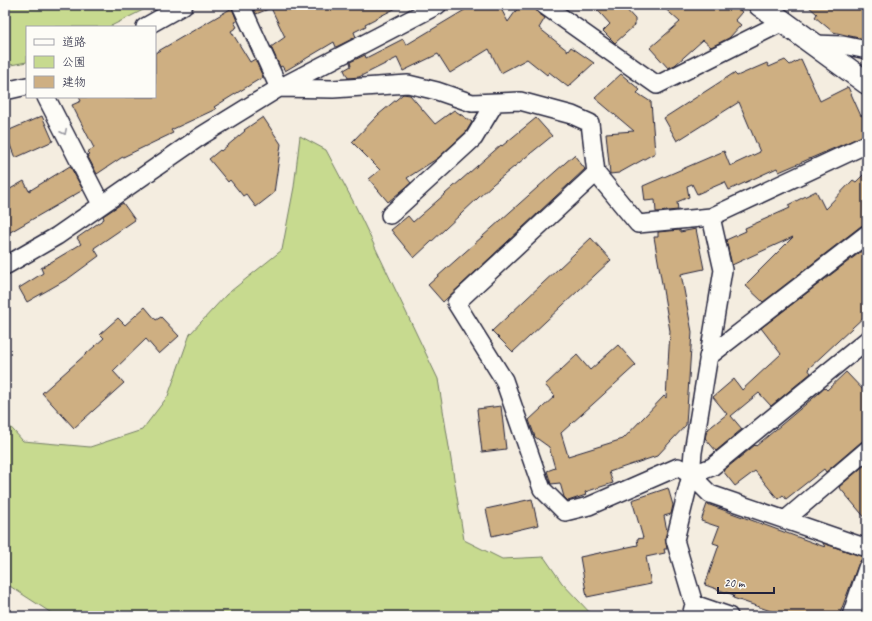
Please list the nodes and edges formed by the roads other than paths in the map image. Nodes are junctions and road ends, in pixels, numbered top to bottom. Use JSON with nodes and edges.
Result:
{"nodes":[{"id":1,"x":184,"y":5,"type":"edge"},
{"id":2,"x":240,"y":5,"type":"edge"},
{"id":3,"x":438,"y":5,"type":"edge"},
{"id":4,"x":544,"y":5,"type":"edge"},
{"id":5,"x":760,"y":5,"type":"edge"},
{"id":6,"x":783,"y":22,"type":"junction"},
{"id":7,"x":147,"y":26,"type":"edge"},
{"id":8,"x":814,"y":44,"type":"junction"},
{"id":9,"x":867,"y":50,"type":"edge"},
{"id":10,"x":867,"y":83,"type":"edge"},
{"id":11,"x":26,"y":86,"type":"edge"},
{"id":12,"x":279,"y":88,"type":"junction"},
{"id":13,"x":5,"y":91,"type":"edge"},
{"id":14,"x":47,"y":98,"type":"edge"},
{"id":15,"x":495,"y":102,"type":"junction"},
{"id":16,"x":867,"y":144,"type":"edge"},
{"id":17,"x":596,"y":173,"type":"junction"},
{"id":18,"x":102,"y":204,"type":"junction"},
{"id":19,"x":390,"y":215,"type":"dead end"},
{"id":20,"x":711,"y":217,"type":"junction"},
{"id":21,"x":867,"y":234,"type":"edge"},
{"id":22,"x":5,"y":266,"type":"edge"},
{"id":23,"x":867,"y":340,"type":"edge"},
{"id":24,"x":708,"y":357,"type":"junction"},
{"id":25,"x":867,"y":450,"type":"edge"},
{"id":26,"x":691,"y":475,"type":"junction"},
{"id":27,"x":785,"y":520,"type":"junction"},
{"id":28,"x":867,"y":548,"type":"edge"},
{"id":29,"x":867,"y":568,"type":"edge"},
{"id":30,"x":692,"y":610,"type":"edge"},
{"id":31,"x":729,"y":616,"type":"edge"},
{"id":32,"x":850,"y":616,"type":"edge"}],
"edges":[{"from":1,"to":7,"type":"street"},
{"from":2,"to":12,"type":"street"},
{"from":3,"to":12,"type":"street"},
{"from":4,"to":6,"type":"street"},
{"from":5,"to":6,"type":"street"},
{"from":6,"to":8,"type":"street"},
{"from":8,"to":9,"type":"street"},
{"from":8,"to":10,"type":"street"},
{"from":11,"to":13,"type":"street"},
{"from":12,"to":15,"type":"street"},
{"from":12,"to":18,"type":"street"},
{"from":14,"to":18,"type":"street","one_way":true},
{"from":15,"to":17,"type":"street"},
{"from":15,"to":19,"type":"street"},
{"from":16,"to":20,"type":"street"},
{"from":17,"to":20,"type":"street"},
{"from":17,"to":26,"type":"street"},
{"from":18,"to":22,"type":"street"},
{"from":20,"to":24,"type":"street"},
{"from":21,"to":24,"type":"street"},
{"from":23,"to":26,"type":"street"},
{"from":24,"to":26,"type":"street"},
{"from":25,"to":27,"type":"street"},
{"from":26,"to":27,"type":"street"},
{"from":26,"to":30,"type":"street"},
{"from":27,"to":28,"type":"street"},
{"from":29,"to":32,"type":"street"},
{"from":30,"to":31,"type":"street"}]}
